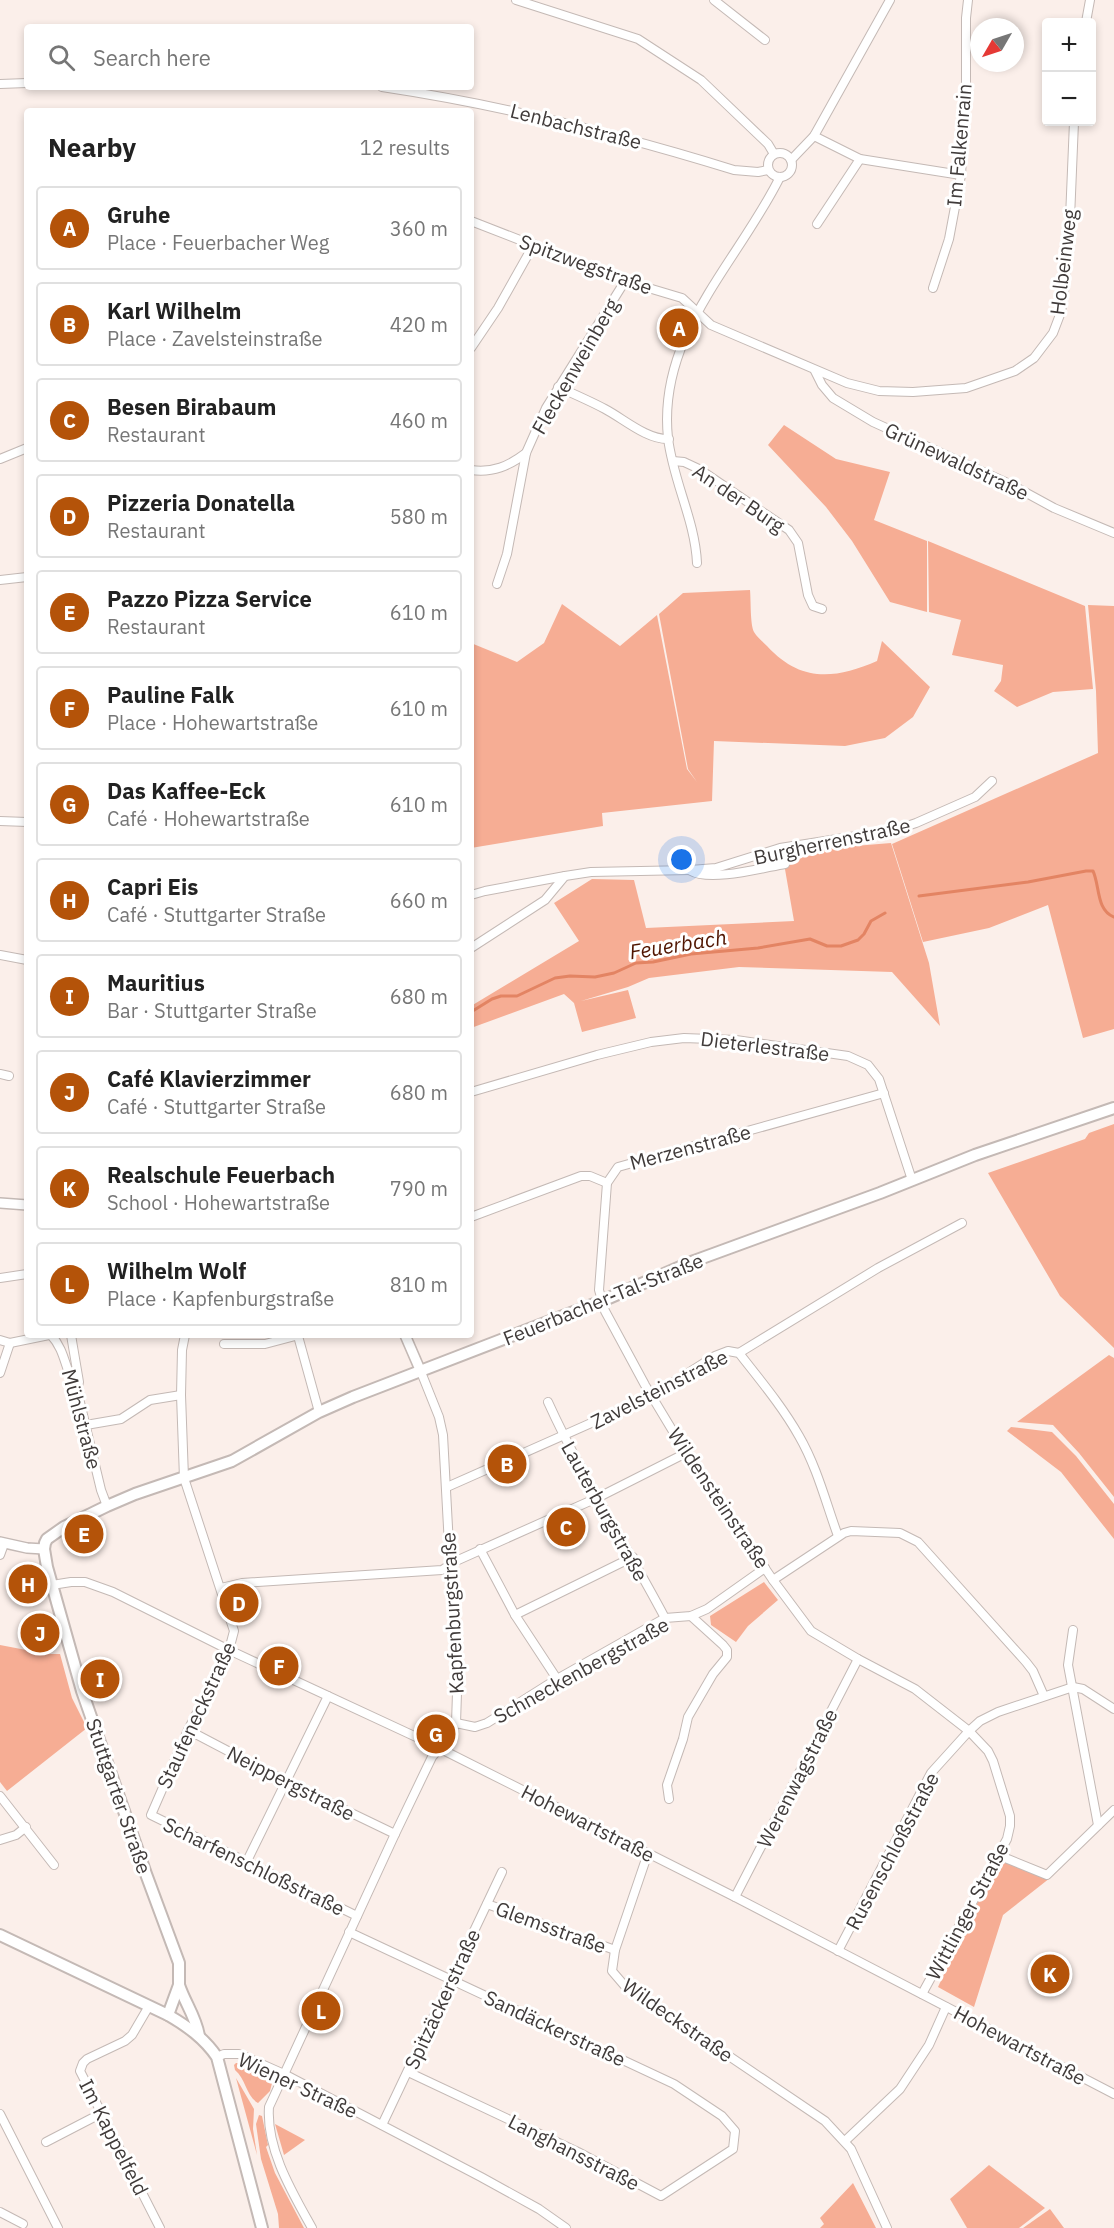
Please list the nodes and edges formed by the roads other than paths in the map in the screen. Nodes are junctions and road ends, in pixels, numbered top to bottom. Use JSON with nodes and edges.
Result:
{"nodes":[{"id":1,"x":516,"y":0,"type":"edge"},
{"id":2,"x":714,"y":0,"type":"edge"},
{"id":3,"x":890,"y":0,"type":"edge"},
{"id":4,"x":968,"y":0,"type":"edge"},
{"id":5,"x":1089,"y":0,"type":"edge"},
{"id":6,"x":1087,"y":18,"type":"edge"},
{"id":7,"x":765,"y":40,"type":"dead end"},
{"id":8,"x":24,"y":83,"type":"edge"},
{"id":9,"x":0,"y":84,"type":"edge"},
{"id":10,"x":400,"y":90,"type":"edge"},
{"id":11,"x":1074,"y":126,"type":"edge"},
{"id":12,"x":814,"y":136,"type":"junction"},
{"id":13,"x":774,"y":154,"type":"junction"},
{"id":14,"x":860,"y":159,"type":"junction"},
{"id":15,"x":791,"y":160,"type":"junction"},
{"id":16,"x":768,"y":170,"type":"junction"},
{"id":17,"x":961,"y":175,"type":"junction"},
{"id":18,"x":780,"y":177,"type":"junction"},
{"id":19,"x":474,"y":221,"type":"edge"},
{"id":20,"x":817,"y":224,"type":"dead end"},
{"id":21,"x":534,"y":244,"type":"junction"},
{"id":22,"x":625,"y":281,"type":"junction"},
{"id":23,"x":933,"y":288,"type":"dead end"},
{"id":24,"x":697,"y":312,"type":"junction"},
{"id":25,"x":474,"y":344,"type":"edge"},
{"id":26,"x":815,"y":371,"type":"junction"},
{"id":27,"x":558,"y":387,"type":"junction"},
{"id":28,"x":669,"y":439,"type":"junction"},
{"id":29,"x":24,"y":449,"type":"edge"},
{"id":30,"x":526,"y":453,"type":"junction"},
{"id":31,"x":0,"y":459,"type":"edge"},
{"id":32,"x":673,"y":461,"type":"junction"},
{"id":33,"x":474,"y":470,"type":"edge"},
{"id":34,"x":1114,"y":533,"type":"edge"},
{"id":35,"x":697,"y":563,"type":"dead end"},
{"id":36,"x":24,"y":577,"type":"edge"},
{"id":37,"x":0,"y":580,"type":"edge"},
{"id":38,"x":497,"y":585,"type":"dead end"},
{"id":39,"x":822,"y":609,"type":"dead end"},
{"id":40,"x":992,"y":781,"type":"dead end"},
{"id":41,"x":0,"y":821,"type":"edge"},
{"id":42,"x":24,"y":822,"type":"edge"},
{"id":43,"x":785,"y":864,"type":"dead end"},
{"id":44,"x":690,"y":870,"type":"junction"},
{"id":45,"x":565,"y":876,"type":"junction"},
{"id":46,"x":474,"y":894,"type":"edge"},
{"id":47,"x":474,"y":946,"type":"edge"},
{"id":48,"x":0,"y":955,"type":"edge"},
{"id":49,"x":24,"y":959,"type":"edge"},
{"id":50,"x":474,"y":1091,"type":"edge"},
{"id":51,"x":885,"y":1094,"type":"junction"},
{"id":52,"x":1114,"y":1108,"type":"edge"},
{"id":53,"x":912,"y":1180,"type":"junction"},
{"id":54,"x":607,"y":1182,"type":"junction"},
{"id":55,"x":0,"y":1203,"type":"edge"},
{"id":56,"x":24,"y":1205,"type":"edge"},
{"id":57,"x":474,"y":1216,"type":"edge"},
{"id":58,"x":962,"y":1223,"type":"dead end"},
{"id":59,"x":24,"y":1274,"type":"edge"},
{"id":60,"x":0,"y":1278,"type":"edge"},
{"id":61,"x":602,"y":1301,"type":"junction"},
{"id":62,"x":33,"y":1338,"type":"edge"},
{"id":63,"x":52,"y":1338,"type":"edge"},
{"id":64,"x":71,"y":1338,"type":"edge"},
{"id":65,"x":184,"y":1338,"type":"edge"},
{"id":66,"x":288,"y":1338,"type":"edge"},
{"id":67,"x":300,"y":1338,"type":"edge"},
{"id":68,"x":406,"y":1338,"type":"edge"},
{"id":69,"x":0,"y":1340,"type":"edge"},
{"id":70,"x":10,"y":1342,"type":"junction"},
{"id":71,"x":224,"y":1344,"type":"dead end"},
{"id":72,"x":739,"y":1353,"type":"junction"},
{"id":73,"x":420,"y":1372,"type":"junction"},
{"id":74,"x":0,"y":1373,"type":"edge"},
{"id":75,"x":77,"y":1390,"type":"junction"},
{"id":76,"x":181,"y":1395,"type":"junction"},
{"id":77,"x":652,"y":1396,"type":"junction"},
{"id":78,"x":548,"y":1402,"type":"dead end"},
{"id":79,"x":319,"y":1412,"type":"junction"},
{"id":80,"x":86,"y":1425,"type":"junction"},
{"id":81,"x":563,"y":1436,"type":"junction"},
{"id":82,"x":686,"y":1453,"type":"junction"},
{"id":83,"x":184,"y":1478,"type":"junction"},
{"id":84,"x":447,"y":1488,"type":"junction"},
{"id":85,"x":598,"y":1497,"type":"junction"},
{"id":86,"x":107,"y":1506,"type":"junction"},
{"id":87,"x":838,"y":1536,"type":"junction"},
{"id":88,"x":2,"y":1543,"type":"edge"},
{"id":89,"x":44,"y":1549,"type":"junction"},
{"id":90,"x":480,"y":1550,"type":"junction"},
{"id":91,"x":0,"y":1555,"type":"edge"},
{"id":92,"x":633,"y":1557,"type":"junction"},
{"id":93,"x":450,"y":1564,"type":"junction"},
{"id":94,"x":765,"y":1568,"type":"junction"},
{"id":95,"x":773,"y":1580,"type":"junction"},
{"id":96,"x":52,"y":1585,"type":"junction"},
{"id":97,"x":221,"y":1588,"type":"junction"},
{"id":98,"x":515,"y":1615,"type":"junction"},
{"id":99,"x":691,"y":1616,"type":"junction"},
{"id":100,"x":665,"y":1618,"type":"junction"},
{"id":101,"x":1073,"y":1630,"type":"dead end"},
{"id":102,"x":230,"y":1650,"type":"junction"},
{"id":103,"x":858,"y":1659,"type":"junction"},
{"id":104,"x":557,"y":1679,"type":"junction"},
{"id":105,"x":1072,"y":1687,"type":"junction"},
{"id":106,"x":328,"y":1696,"type":"junction"},
{"id":107,"x":1044,"y":1696,"type":"junction"},
{"id":108,"x":1114,"y":1709,"type":"edge"},
{"id":109,"x":456,"y":1723,"type":"junction"},
{"id":110,"x":188,"y":1730,"type":"junction"},
{"id":111,"x":969,"y":1731,"type":"junction"},
{"id":112,"x":439,"y":1749,"type":"junction"},
{"id":113,"x":287,"y":1782,"type":"junction"},
{"id":114,"x":0,"y":1796,"type":"edge"},
{"id":115,"x":669,"y":1799,"type":"dead end"},
{"id":116,"x":1114,"y":1810,"type":"edge"},
{"id":117,"x":151,"y":1815,"type":"joint"},
{"id":118,"x":1098,"y":1824,"type":"junction"},
{"id":119,"x":26,"y":1827,"type":"junction"},
{"id":120,"x":395,"y":1834,"type":"junction"},
{"id":121,"x":0,"y":1840,"type":"edge"},
{"id":122,"x":648,"y":1853,"type":"junction"},
{"id":123,"x":998,"y":1855,"type":"junction"},
{"id":124,"x":247,"y":1861,"type":"junction"},
{"id":125,"x":54,"y":1865,"type":"dead end"},
{"id":126,"x":502,"y":1872,"type":"dead end"},
{"id":127,"x":735,"y":1897,"type":"junction"},
{"id":128,"x":487,"y":1904,"type":"junction"},
{"id":129,"x":357,"y":1916,"type":"junction"},
{"id":130,"x":349,"y":1932,"type":"junction"},
{"id":131,"x":0,"y":1935,"type":"edge"},
{"id":132,"x":615,"y":1950,"type":"junction"},
{"id":133,"x":838,"y":1951,"type":"junction"},
{"id":134,"x":450,"y":1978,"type":"junction"},
{"id":135,"x":179,"y":1985,"type":"junction"},
{"id":136,"x":922,"y":1994,"type":"junction"},
{"id":137,"x":149,"y":2006,"type":"junction"},
{"id":138,"x":946,"y":2007,"type":"junction"},
{"id":139,"x":168,"y":2015,"type":"junction"},
{"id":140,"x":200,"y":2036,"type":"junction"},
{"id":141,"x":217,"y":2056,"type":"junction"},
{"id":142,"x":408,"y":2072,"type":"junction"},
{"id":143,"x":284,"y":2074,"type":"junction"},
{"id":144,"x":1114,"y":2094,"type":"edge"},
{"id":145,"x":102,"y":2113,"type":"junction"},
{"id":146,"x":0,"y":2114,"type":"edge"},
{"id":147,"x":382,"y":2125,"type":"junction"},
{"id":148,"x":845,"y":2140,"type":"junction"},
{"id":149,"x":46,"y":2142,"type":"dead end"},
{"id":150,"x":733,"y":2149,"type":"joint"},
{"id":151,"x":0,"y":2212,"type":"edge"},
{"id":152,"x":555,"y":2219,"type":"junction"},
{"id":153,"x":23,"y":2224,"type":"dead end"},
{"id":154,"x":58,"y":2228,"type":"edge"},
{"id":155,"x":160,"y":2228,"type":"edge"},
{"id":156,"x":262,"y":2228,"type":"edge"},
{"id":157,"x":312,"y":2228,"type":"edge"},
{"id":158,"x":549,"y":2228,"type":"edge"},
{"id":159,"x":566,"y":2228,"type":"edge"},
{"id":160,"x":887,"y":2228,"type":"edge"}],
"edges":[{"from":1,"to":13,"type":"street"},
{"from":2,"to":7,"type":"street"},
{"from":3,"to":12,"type":"street"},
{"from":4,"to":17,"type":"street","name":"Im Falkenrain"},
{"from":5,"to":6,"type":"street"},
{"from":8,"to":9,"type":"street"},
{"from":10,"to":16,"type":"street","name":"Lenbachstraße"},
{"from":11,"to":26,"type":"street","name":"Holbeinweg"},
{"from":12,"to":14,"type":"street"},
{"from":12,"to":15,"type":"street"},
{"from":13,"to":15,"type":"street"},
{"from":13,"to":16,"type":"street"},
{"from":14,"to":17,"type":"street"},
{"from":14,"to":20,"type":"street"},
{"from":15,"to":18,"type":"street"},
{"from":16,"to":18,"type":"street"},
{"from":17,"to":23,"type":"street","name":"Im Falkenrain"},
{"from":18,"to":24,"type":"street"},
{"from":19,"to":21,"type":"street","name":"Spitzwegstraße"},
{"from":21,"to":22,"type":"street","name":"Spitzwegstraße"},
{"from":21,"to":25,"type":"street"},
{"from":22,"to":24,"type":"street","name":"Spitzwegstraße"},
{"from":22,"to":27,"type":"street","name":"Fleckenweinberg"},
{"from":24,"to":26,"type":"street","name":"Holbeinweg"},
{"from":24,"to":28,"type":"street"},
{"from":26,"to":34,"type":"street","name":"Grünewaldstraße"},
{"from":27,"to":28,"type":"street"},
{"from":27,"to":30,"type":"street","name":"Fleckenweinberg"},
{"from":28,"to":32,"type":"street"},
{"from":29,"to":31,"type":"street"},
{"from":30,"to":33,"type":"street","name":"Fleckenweinberg"},
{"from":30,"to":38,"type":"street","name":"Fleckenweinberg"},
{"from":32,"to":35,"type":"street"},
{"from":32,"to":39,"type":"street","name":"An der Burg"},
{"from":36,"to":37,"type":"street"},
{"from":40,"to":44,"type":"street","name":"Burgherrenstraße"},
{"from":41,"to":42,"type":"street"},
{"from":43,"to":44,"type":"street"},
{"from":44,"to":45,"type":"street","name":"Burgherrenstraße"},
{"from":45,"to":46,"type":"street","name":"Burgherrenstraße"},
{"from":45,"to":47,"type":"street"},
{"from":48,"to":49,"type":"street"},
{"from":50,"to":51,"type":"street","name":"Dieterlestraße"},
{"from":51,"to":53,"type":"street","name":"Dieterlestraße"},
{"from":51,"to":54,"type":"street","name":"Merzenstraße"},
{"from":52,"to":53,"type":"main road","name":"Feuerbacher-Tal-Straße"},
{"from":53,"to":61,"type":"main road","name":"Feuerbacher-Tal-Straße"},
{"from":54,"to":57,"type":"street","name":"Merzenstraße"},
{"from":54,"to":61,"type":"street","name":"Wildensteinstraße"},
{"from":55,"to":56,"type":"street"},
{"from":58,"to":72,"type":"street","name":"Zavelsteinstraße"},
{"from":59,"to":60,"type":"street"},
{"from":61,"to":73,"type":"main road","name":"Feuerbacher-Tal-Straße"},
{"from":61,"to":77,"type":"street","name":"Wildensteinstraße"},
{"from":62,"to":70,"type":"street"},
{"from":63,"to":75,"type":"street","name":"Mühlstraße"},
{"from":64,"to":75,"type":"street"},
{"from":65,"to":76,"type":"street","name":"Staufeneckstraße"},
{"from":66,"to":71,"type":"street"},
{"from":67,"to":79,"type":"street"},
{"from":68,"to":73,"type":"street","name":"Kapfenburgstraße"},
{"from":69,"to":70,"type":"street"},
{"from":70,"to":74,"type":"street"},
{"from":72,"to":77,"type":"street","name":"Zavelsteinstraße"},
{"from":72,"to":87,"type":"street","name":"Zavelsteinstraße"},
{"from":73,"to":79,"type":"main road","name":"Feuerbacher-Tal-Straße"},
{"from":73,"to":84,"type":"street","name":"Kapfenburgstraße"},
{"from":75,"to":80,"type":"street","name":"Mühlstraße"},
{"from":76,"to":80,"type":"street"},
{"from":76,"to":83,"type":"street","name":"Staufeneckstraße"},
{"from":77,"to":81,"type":"street","name":"Zavelsteinstraße"},
{"from":77,"to":82,"type":"street","name":"Wildensteinstraße"},
{"from":78,"to":81,"type":"street","name":"Lauterburgstraße"},
{"from":79,"to":83,"type":"main road","name":"Feuerbacher-Tal-Straße"},
{"from":80,"to":86,"type":"street","name":"Mühlstraße"},
{"from":81,"to":84,"type":"street","name":"Zavelsteinstraße"},
{"from":81,"to":85,"type":"street","name":"Lauterburgstraße"},
{"from":82,"to":85,"type":"street"},
{"from":82,"to":94,"type":"street","name":"Wildensteinstraße"},
{"from":83,"to":86,"type":"main road","name":"Feuerbacher-Tal-Straße"},
{"from":83,"to":97,"type":"street","name":"Staufeneckstraße"},
{"from":84,"to":93,"type":"street","name":"Kapfenburgstraße"},
{"from":85,"to":90,"type":"street"},
{"from":85,"to":92,"type":"street","name":"Lauterburgstraße"},
{"from":86,"to":89,"type":"main road","name":"Feuerbacher-Tal-Straße"},
{"from":87,"to":95,"type":"street"},
{"from":87,"to":107,"type":"street"},
{"from":88,"to":89,"type":"street"},
{"from":88,"to":91,"type":"street"},
{"from":89,"to":96,"type":"main road","name":"Stuttgarter Straße"},
{"from":90,"to":93,"type":"street"},
{"from":90,"to":98,"type":"street"},
{"from":92,"to":98,"type":"street"},
{"from":92,"to":100,"type":"street","name":"Lauterburgstraße"},
{"from":93,"to":97,"type":"street"},
{"from":93,"to":109,"type":"street","name":"Kapfenburgstraße"},
{"from":94,"to":95,"type":"street","name":"Wildensteinstraße"},
{"from":94,"to":99,"type":"street","name":"Schneckenbergstraße"},
{"from":95,"to":103,"type":"street","name":"Wildensteinstraße"},
{"from":96,"to":102,"type":"street","name":"Hohewartstraße"},
{"from":96,"to":135,"type":"main road","name":"Stuttgarter Straße"},
{"from":97,"to":102,"type":"street","name":"Staufeneckstraße"},
{"from":98,"to":104,"type":"street"},
{"from":99,"to":100,"type":"street","name":"Schneckenbergstraße"},
{"from":99,"to":115,"type":"street"},
{"from":100,"to":104,"type":"street","name":"Schneckenbergstraße"},
{"from":101,"to":105,"type":"street"},
{"from":102,"to":106,"type":"street","name":"Hohewartstraße"},
{"from":102,"to":110,"type":"street","name":"Staufeneckstraße"},
{"from":103,"to":111,"type":"street","name":"Wildensteinstraße"},
{"from":103,"to":127,"type":"street","name":"Werenwagstraße"},
{"from":104,"to":109,"type":"street","name":"Schneckenbergstraße"},
{"from":105,"to":107,"type":"street","name":"Rusenschloßstraße"},
{"from":105,"to":108,"type":"street"},
{"from":105,"to":118,"type":"street"},
{"from":106,"to":112,"type":"street","name":"Hohewartstraße"},
{"from":106,"to":113,"type":"street"},
{"from":107,"to":111,"type":"street","name":"Rusenschloßstraße"},
{"from":109,"to":112,"type":"street","name":"Kapfenburgstraße"},
{"from":110,"to":113,"type":"street","name":"Neippergstraße"},
{"from":110,"to":117,"type":"street","name":"Staufeneckstraße"},
{"from":111,"to":123,"type":"street","name":"Wittlinger Straße"},
{"from":111,"to":133,"type":"street","name":"Rusenschloßstraße"},
{"from":112,"to":120,"type":"street","name":"Kapfenburgstraße"},
{"from":112,"to":122,"type":"street","name":"Hohewartstraße"},
{"from":113,"to":120,"type":"street","name":"Neippergstraße"},
{"from":113,"to":124,"type":"street"},
{"from":114,"to":119,"type":"street"},
{"from":116,"to":118,"type":"street"},
{"from":117,"to":124,"type":"street","name":"Scharfenschloßstraße"},
{"from":118,"to":123,"type":"street"},
{"from":119,"to":121,"type":"street"},
{"from":119,"to":125,"type":"street"},
{"from":120,"to":129,"type":"street","name":"Kapfenburgstraße"},
{"from":122,"to":127,"type":"street","name":"Hohewartstraße"},
{"from":122,"to":132,"type":"street","name":"Wildeckstraße"},
{"from":123,"to":136,"type":"street","name":"Wittlinger Straße"},
{"from":124,"to":129,"type":"street","name":"Scharfenschloßstraße"},
{"from":126,"to":128,"type":"street","name":"Spitzäckerstraße"},
{"from":127,"to":133,"type":"street","name":"Hohewartstraße"},
{"from":128,"to":132,"type":"street","name":"Glemsstraße"},
{"from":128,"to":134,"type":"street","name":"Spitzäckerstraße"},
{"from":129,"to":130,"type":"street","name":"Kapfenburgstraße"},
{"from":130,"to":134,"type":"street","name":"Sandäckerstraße"},
{"from":130,"to":143,"type":"street","name":"Kapfenburgstraße"},
{"from":131,"to":137,"type":"main road","name":"Wiener Straße"},
{"from":132,"to":148,"type":"street","name":"Wildeckstraße"},
{"from":133,"to":136,"type":"street","name":"Hohewartstraße"},
{"from":134,"to":142,"type":"street","name":"Spitzäckerstraße"},
{"from":134,"to":150,"type":"street","name":"Sandäckerstraße"},
{"from":135,"to":139,"type":"main road","name":"Stuttgarter Straße"},
{"from":135,"to":140,"type":"main road"},
{"from":136,"to":138,"type":"street","name":"Hohewartstraße"},
{"from":137,"to":139,"type":"main road","name":"Wiener Straße"},
{"from":137,"to":145,"type":"street","name":"Im Kappelfeld"},
{"from":138,"to":144,"type":"street","name":"Hohewartstraße"},
{"from":138,"to":148,"type":"street"},
{"from":139,"to":140,"type":"main road","name":"Wiener Straße"},
{"from":140,"to":141,"type":"main road","name":"Wiener Straße"},
{"from":141,"to":143,"type":"street","name":"Wiener Straße"},
{"from":141,"to":156,"type":"main road"},
{"from":142,"to":147,"type":"street","name":"Spitzäckerstraße"},
{"from":142,"to":150,"type":"street","name":"Langhansstraße"},
{"from":143,"to":147,"type":"street","name":"Wiener Straße"},
{"from":143,"to":157,"type":"street","name":"Kapfenburgstraße"},
{"from":145,"to":149,"type":"street"},
{"from":145,"to":155,"type":"street","name":"Im Kappelfeld"},
{"from":146,"to":154,"type":"street"},
{"from":147,"to":152,"type":"street","name":"Wiener Straße"},
{"from":148,"to":160,"type":"street","name":"Wildeckstraße"},
{"from":151,"to":153,"type":"street"},
{"from":152,"to":158,"type":"street"},
{"from":152,"to":159,"type":"street","name":"Wiener Straße"}]}
